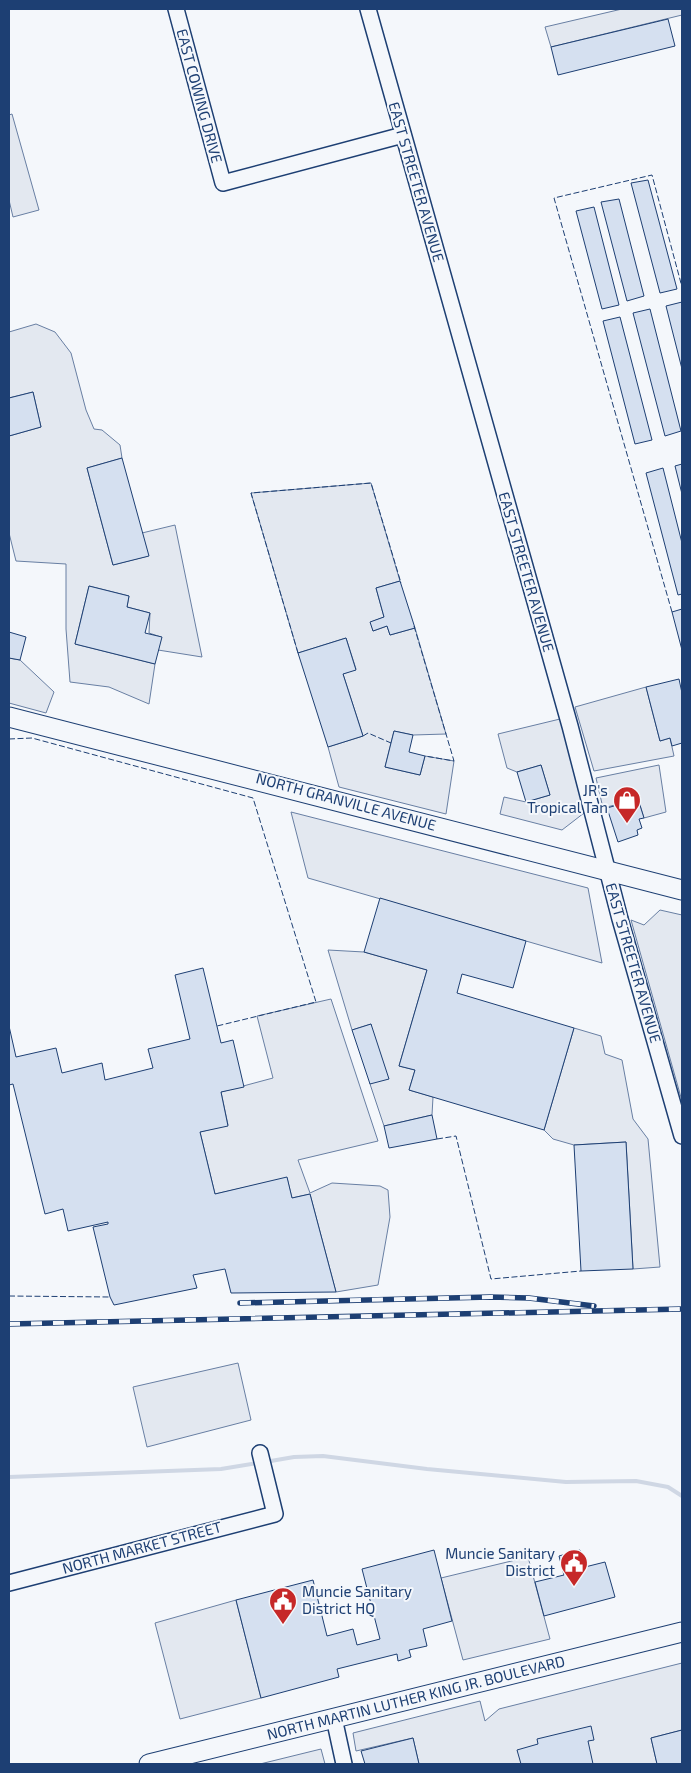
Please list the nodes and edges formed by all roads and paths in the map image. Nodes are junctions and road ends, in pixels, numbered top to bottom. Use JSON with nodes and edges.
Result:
{"nodes":[{"id":1,"x":177,"y":9,"type":"edge"},
{"id":2,"x":368,"y":9,"type":"edge"},
{"id":3,"x":403,"y":135,"type":"junction"},
{"id":4,"x":12,"y":719,"type":"edge"},
{"id":5,"x":607,"y":871,"type":"junction"},
{"id":6,"x":682,"y":890,"type":"edge"},
{"id":7,"x":682,"y":1136,"type":"edge"},
{"id":8,"x":260,"y":1453,"type":"dead end"},
{"id":9,"x":9,"y":1583,"type":"edge"},
{"id":10,"x":682,"y":1632,"type":"edge"},
{"id":11,"x":334,"y":1718,"type":"junction"},
{"id":12,"x":149,"y":1764,"type":"edge"},
{"id":13,"x":344,"y":1764,"type":"edge"}],
"edges":[{"from":1,"to":3,"type":"street","name":"EAST COWING DRIVE"},
{"from":2,"to":3,"type":"street","name":"EAST STREETER AVENUE"},
{"from":3,"to":5,"type":"street","name":"EAST STREETER AVENUE"},
{"from":4,"to":5,"type":"main road","name":"NORTH GRANVILLE AVENUE"},
{"from":5,"to":6,"type":"main road","name":"NORTH GRANVILLE AVENUE"},
{"from":5,"to":7,"type":"street","name":"EAST STREETER AVENUE"},
{"from":8,"to":9,"type":"street","name":"NORTH MARKET STREET"},
{"from":10,"to":11,"type":"main road","name":"NORTH MARTIN LUTHER KING JR. BOULEVARD"},
{"from":11,"to":12,"type":"main road","name":"NORTH MARTIN LUTHER KING JR. BOULEVARD"},
{"from":11,"to":13,"type":"street"}]}
